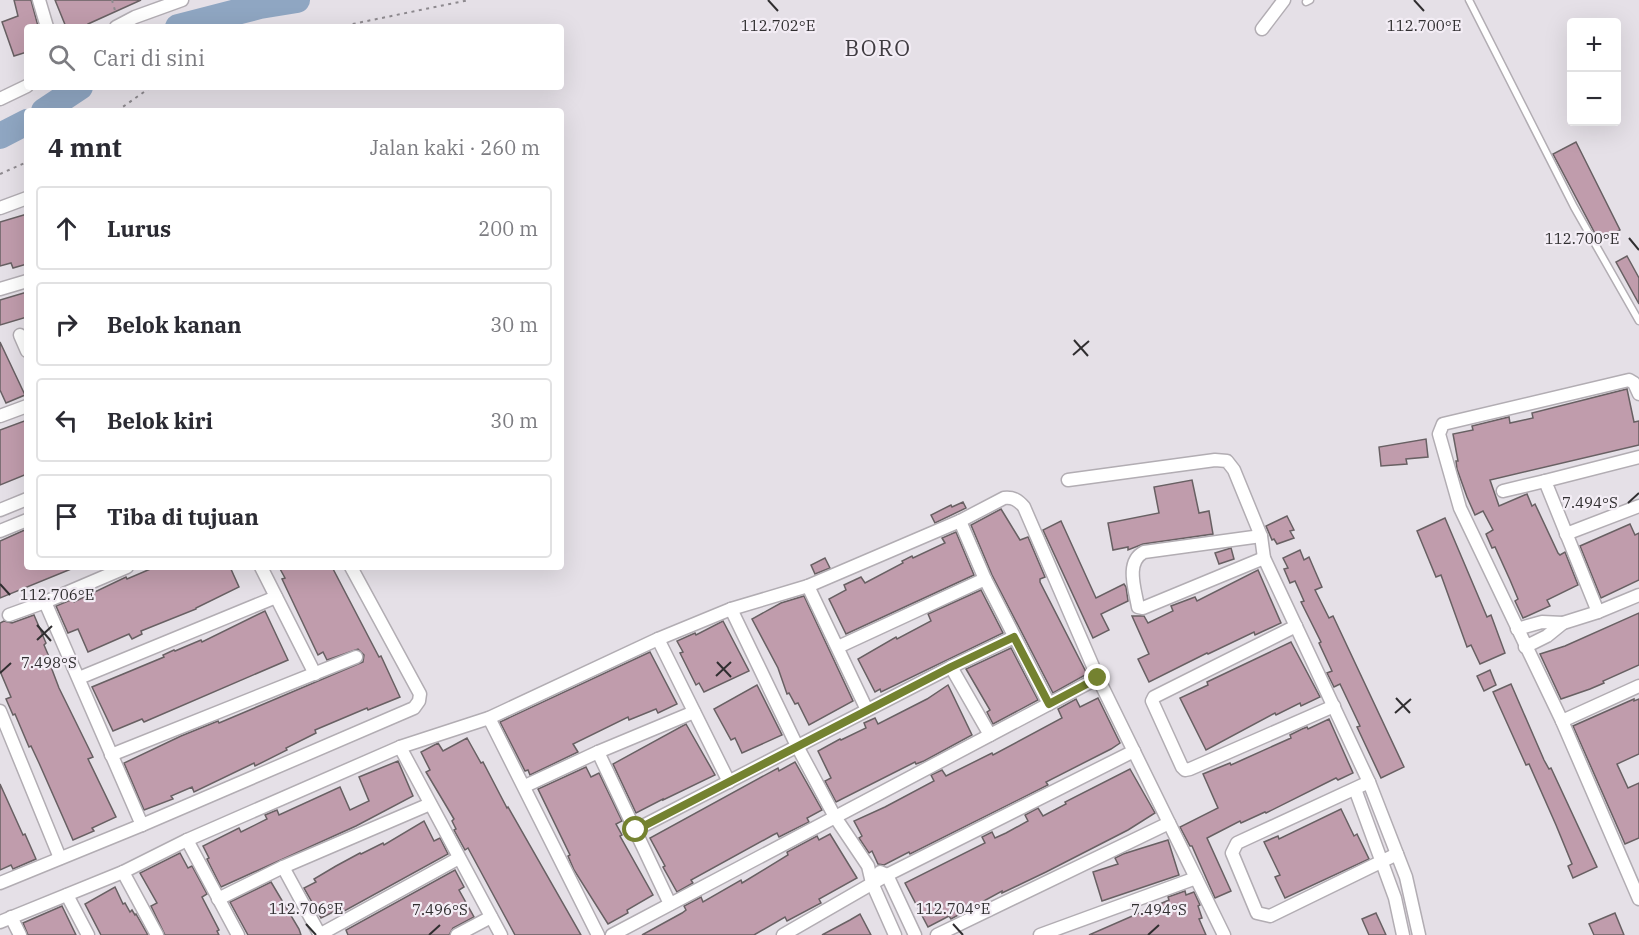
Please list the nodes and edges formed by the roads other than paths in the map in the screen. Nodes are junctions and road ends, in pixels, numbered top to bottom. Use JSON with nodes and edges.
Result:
{"nodes":[{"id":1,"x":39,"y":0,"type":"edge"},
{"id":2,"x":182,"y":0,"type":"edge"},
{"id":3,"x":1284,"y":0,"type":"edge"},
{"id":4,"x":1470,"y":0,"type":"edge"},
{"id":5,"x":46,"y":24,"type":"edge"},
{"id":6,"x":122,"y":24,"type":"edge"},
{"id":7,"x":1262,"y":29,"type":"dead end"},
{"id":8,"x":24,"y":87,"type":"edge"},
{"id":9,"x":0,"y":99,"type":"edge"},
{"id":10,"x":24,"y":199,"type":"edge"},
{"id":11,"x":0,"y":208,"type":"edge"},
{"id":12,"x":24,"y":282,"type":"edge"},
{"id":13,"x":0,"y":289,"type":"edge"},
{"id":14,"x":1639,"y":321,"type":"edge"},
{"id":15,"x":20,"y":335,"type":"dead end"},
{"id":16,"x":24,"y":344,"type":"edge"},
{"id":17,"x":1639,"y":394,"type":"edge"},
{"id":18,"x":24,"y":407,"type":"edge"},
{"id":19,"x":0,"y":416,"type":"edge"},
{"id":20,"x":1639,"y":457,"type":"edge"},
{"id":21,"x":1068,"y":480,"type":"dead end"},
{"id":22,"x":1545,"y":481,"type":"junction"},
{"id":23,"x":1503,"y":491,"type":"dead end"},
{"id":24,"x":24,"y":500,"type":"edge"},
{"id":25,"x":1639,"y":506,"type":"edge"},
{"id":26,"x":0,"y":510,"type":"edge"},
{"id":27,"x":24,"y":521,"type":"edge"},
{"id":28,"x":960,"y":521,"type":"junction"},
{"id":29,"x":0,"y":531,"type":"edge"},
{"id":30,"x":1566,"y":534,"type":"junction"},
{"id":31,"x":1261,"y":536,"type":"junction"},
{"id":32,"x":1264,"y":558,"type":"junction"},
{"id":33,"x":120,"y":570,"type":"edge"},
{"id":34,"x":262,"y":570,"type":"edge"},
{"id":35,"x":353,"y":570,"type":"edge"},
{"id":36,"x":985,"y":579,"type":"junction"},
{"id":37,"x":808,"y":586,"type":"junction"},
{"id":38,"x":1639,"y":595,"type":"edge"},
{"id":39,"x":276,"y":597,"type":"junction"},
{"id":40,"x":45,"y":602,"type":"junction"},
{"id":41,"x":731,"y":609,"type":"junction"},
{"id":42,"x":1598,"y":612,"type":"junction"},
{"id":43,"x":9,"y":615,"type":"dead end"},
{"id":44,"x":1563,"y":623,"type":"junction"},
{"id":45,"x":1296,"y":627,"type":"junction"},
{"id":46,"x":1517,"y":629,"type":"junction"},
{"id":47,"x":1014,"y":637,"type":"junction"},
{"id":48,"x":658,"y":639,"type":"junction"},
{"id":49,"x":838,"y":647,"type":"junction"},
{"id":50,"x":1525,"y":647,"type":"junction"},
{"id":51,"x":356,"y":657,"type":"dead end"},
{"id":52,"x":951,"y":667,"type":"junction"},
{"id":53,"x":315,"y":674,"type":"junction"},
{"id":54,"x":79,"y":678,"type":"junction"},
{"id":55,"x":1098,"y":678,"type":"junction"},
{"id":56,"x":1639,"y":686,"type":"edge"},
{"id":57,"x":1049,"y":704,"type":"junction"},
{"id":58,"x":1334,"y":706,"type":"junction"},
{"id":59,"x":867,"y":710,"type":"junction"},
{"id":60,"x":0,"y":711,"type":"edge"},
{"id":61,"x":694,"y":711,"type":"junction"},
{"id":62,"x":489,"y":718,"type":"junction"},
{"id":63,"x":1562,"y":721,"type":"junction"},
{"id":64,"x":990,"y":735,"type":"junction"},
{"id":65,"x":798,"y":746,"type":"junction"},
{"id":66,"x":400,"y":747,"type":"junction"},
{"id":67,"x":1134,"y":750,"type":"junction"},
{"id":68,"x":598,"y":752,"type":"junction"},
{"id":69,"x":111,"y":755,"type":"junction"},
{"id":70,"x":729,"y":782,"type":"junction"},
{"id":71,"x":1369,"y":782,"type":"junction"},
{"id":72,"x":525,"y":786,"type":"junction"},
{"id":73,"x":1355,"y":789,"type":"junction"},
{"id":74,"x":430,"y":804,"type":"junction"},
{"id":75,"x":835,"y":817,"type":"junction"},
{"id":76,"x":1169,"y":823,"type":"junction"},
{"id":77,"x":142,"y":825,"type":"junction"},
{"id":78,"x":636,"y":830,"type":"junction"},
{"id":79,"x":187,"y":840,"type":"junction"},
{"id":80,"x":1397,"y":855,"type":"junction"},
{"id":81,"x":60,"y":858,"type":"junction"},
{"id":82,"x":459,"y":858,"type":"junction"},
{"id":83,"x":1382,"y":862,"type":"junction"},
{"id":84,"x":868,"y":866,"type":"junction"},
{"id":85,"x":283,"y":867,"type":"junction"},
{"id":86,"x":123,"y":872,"type":"junction"},
{"id":87,"x":1634,"y":872,"type":"edge"},
{"id":88,"x":886,"y":875,"type":"junction"},
{"id":89,"x":1196,"y":878,"type":"junction"},
{"id":90,"x":0,"y":883,"type":"edge"},
{"id":91,"x":872,"y":883,"type":"junction"},
{"id":92,"x":68,"y":895,"type":"junction"},
{"id":93,"x":219,"y":899,"type":"junction"},
{"id":94,"x":1639,"y":899,"type":"edge"},
{"id":95,"x":670,"y":904,"type":"junction"},
{"id":96,"x":491,"y":917,"type":"junction"},
{"id":97,"x":5,"y":920,"type":"edge"},
{"id":98,"x":20,"y":935,"type":"edge"},
{"id":99,"x":88,"y":935,"type":"edge"},
{"id":100,"x":157,"y":935,"type":"edge"},
{"id":101,"x":238,"y":935,"type":"edge"},
{"id":102,"x":320,"y":935,"type":"edge"},
{"id":103,"x":457,"y":935,"type":"edge"},
{"id":104,"x":501,"y":935,"type":"edge"},
{"id":105,"x":598,"y":935,"type":"edge"},
{"id":106,"x":612,"y":935,"type":"edge"},
{"id":107,"x":783,"y":935,"type":"edge"},
{"id":108,"x":895,"y":935,"type":"edge"},
{"id":109,"x":915,"y":935,"type":"edge"},
{"id":110,"x":937,"y":935,"type":"edge"},
{"id":111,"x":1040,"y":935,"type":"edge"},
{"id":112,"x":1224,"y":935,"type":"edge"},
{"id":113,"x":1403,"y":935,"type":"edge"},
{"id":114,"x":1419,"y":935,"type":"edge"}],
"edges":[{"from":1,"to":5,"type":"street"},
{"from":2,"to":6,"type":"street"},
{"from":3,"to":7,"type":"street"},
{"from":4,"to":14,"type":"lane"},
{"from":8,"to":9,"type":"street"},
{"from":10,"to":11,"type":"street"},
{"from":12,"to":13,"type":"street"},
{"from":15,"to":16,"type":"street"},
{"from":17,"to":46,"type":"street"},
{"from":18,"to":19,"type":"street"},
{"from":20,"to":22,"type":"street"},
{"from":21,"to":31,"type":"street"},
{"from":22,"to":23,"type":"street"},
{"from":22,"to":30,"type":"street"},
{"from":24,"to":26,"type":"street"},
{"from":25,"to":30,"type":"street"},
{"from":27,"to":29,"type":"street"},
{"from":28,"to":36,"type":"street"},
{"from":28,"to":37,"type":"street"},
{"from":28,"to":55,"type":"street"},
{"from":30,"to":42,"type":"street"},
{"from":31,"to":32,"type":"street"},
{"from":31,"to":32,"type":"street"},
{"from":32,"to":45,"type":"street"},
{"from":33,"to":40,"type":"street"},
{"from":34,"to":39,"type":"street"},
{"from":35,"to":77,"type":"street"},
{"from":36,"to":47,"type":"street"},
{"from":36,"to":49,"type":"street"},
{"from":37,"to":41,"type":"street"},
{"from":37,"to":49,"type":"street"},
{"from":38,"to":42,"type":"street"},
{"from":39,"to":53,"type":"street"},
{"from":39,"to":54,"type":"street"},
{"from":40,"to":43,"type":"street"},
{"from":40,"to":54,"type":"street"},
{"from":41,"to":48,"type":"street"},
{"from":41,"to":65,"type":"street"},
{"from":42,"to":44,"type":"street"},
{"from":44,"to":46,"type":"street"},
{"from":44,"to":50,"type":"street"},
{"from":45,"to":58,"type":"street"},
{"from":45,"to":58,"type":"street"},
{"from":46,"to":50,"type":"street"},
{"from":47,"to":52,"type":"street"},
{"from":47,"to":57,"type":"street"},
{"from":48,"to":61,"type":"street"},
{"from":48,"to":62,"type":"street"},
{"from":49,"to":59,"type":"street"},
{"from":50,"to":63,"type":"street"},
{"from":51,"to":53,"type":"street"},
{"from":52,"to":59,"type":"street"},
{"from":52,"to":64,"type":"street"},
{"from":53,"to":69,"type":"street"},
{"from":54,"to":69,"type":"street"},
{"from":55,"to":57,"type":"street"},
{"from":55,"to":67,"type":"street"},
{"from":56,"to":63,"type":"street"},
{"from":57,"to":64,"type":"street"},
{"from":58,"to":71,"type":"street"},
{"from":59,"to":65,"type":"street"},
{"from":60,"to":81,"type":"street"},
{"from":61,"to":68,"type":"street"},
{"from":61,"to":70,"type":"street"},
{"from":62,"to":66,"type":"street"},
{"from":62,"to":72,"type":"street"},
{"from":63,"to":87,"type":"street"},
{"from":64,"to":75,"type":"street"},
{"from":65,"to":70,"type":"street"},
{"from":65,"to":75,"type":"street"},
{"from":66,"to":74,"type":"street"},
{"from":66,"to":79,"type":"street"},
{"from":67,"to":76,"type":"street"},
{"from":67,"to":88,"type":"street"},
{"from":68,"to":72,"type":"street"},
{"from":68,"to":78,"type":"street"},
{"from":69,"to":77,"type":"street"},
{"from":70,"to":78,"type":"street"},
{"from":71,"to":73,"type":"street"},
{"from":71,"to":80,"type":"street"},
{"from":72,"to":105,"type":"street"},
{"from":73,"to":83,"type":"street"},
{"from":73,"to":83,"type":"street"},
{"from":74,"to":82,"type":"street"},
{"from":74,"to":85,"type":"street"},
{"from":75,"to":84,"type":"street"},
{"from":75,"to":95,"type":"street"},
{"from":76,"to":89,"type":"street"},
{"from":76,"to":110,"type":"street"},
{"from":77,"to":81,"type":"street"},
{"from":78,"to":95,"type":"street"},
{"from":79,"to":86,"type":"street"},
{"from":79,"to":93,"type":"street"},
{"from":80,"to":83,"type":"street"},
{"from":80,"to":114,"type":"street"},
{"from":81,"to":90,"type":"street"},
{"from":82,"to":96,"type":"street"},
{"from":82,"to":102,"type":"street"},
{"from":83,"to":113,"type":"street"},
{"from":84,"to":88,"type":"street"},
{"from":84,"to":91,"type":"street"},
{"from":85,"to":93,"type":"street"},
{"from":85,"to":102,"type":"street"},
{"from":86,"to":92,"type":"street"},
{"from":86,"to":100,"type":"street"},
{"from":87,"to":94,"type":"street"},
{"from":88,"to":91,"type":"street"},
{"from":88,"to":109,"type":"street"},
{"from":89,"to":111,"type":"street"},
{"from":89,"to":112,"type":"street"},
{"from":91,"to":107,"type":"street"},
{"from":91,"to":108,"type":"street"},
{"from":92,"to":97,"type":"street"},
{"from":92,"to":99,"type":"street"},
{"from":93,"to":101,"type":"street"},
{"from":95,"to":106,"type":"street"},
{"from":96,"to":103,"type":"street"},
{"from":96,"to":104,"type":"street"},
{"from":97,"to":98,"type":"street"}]}
